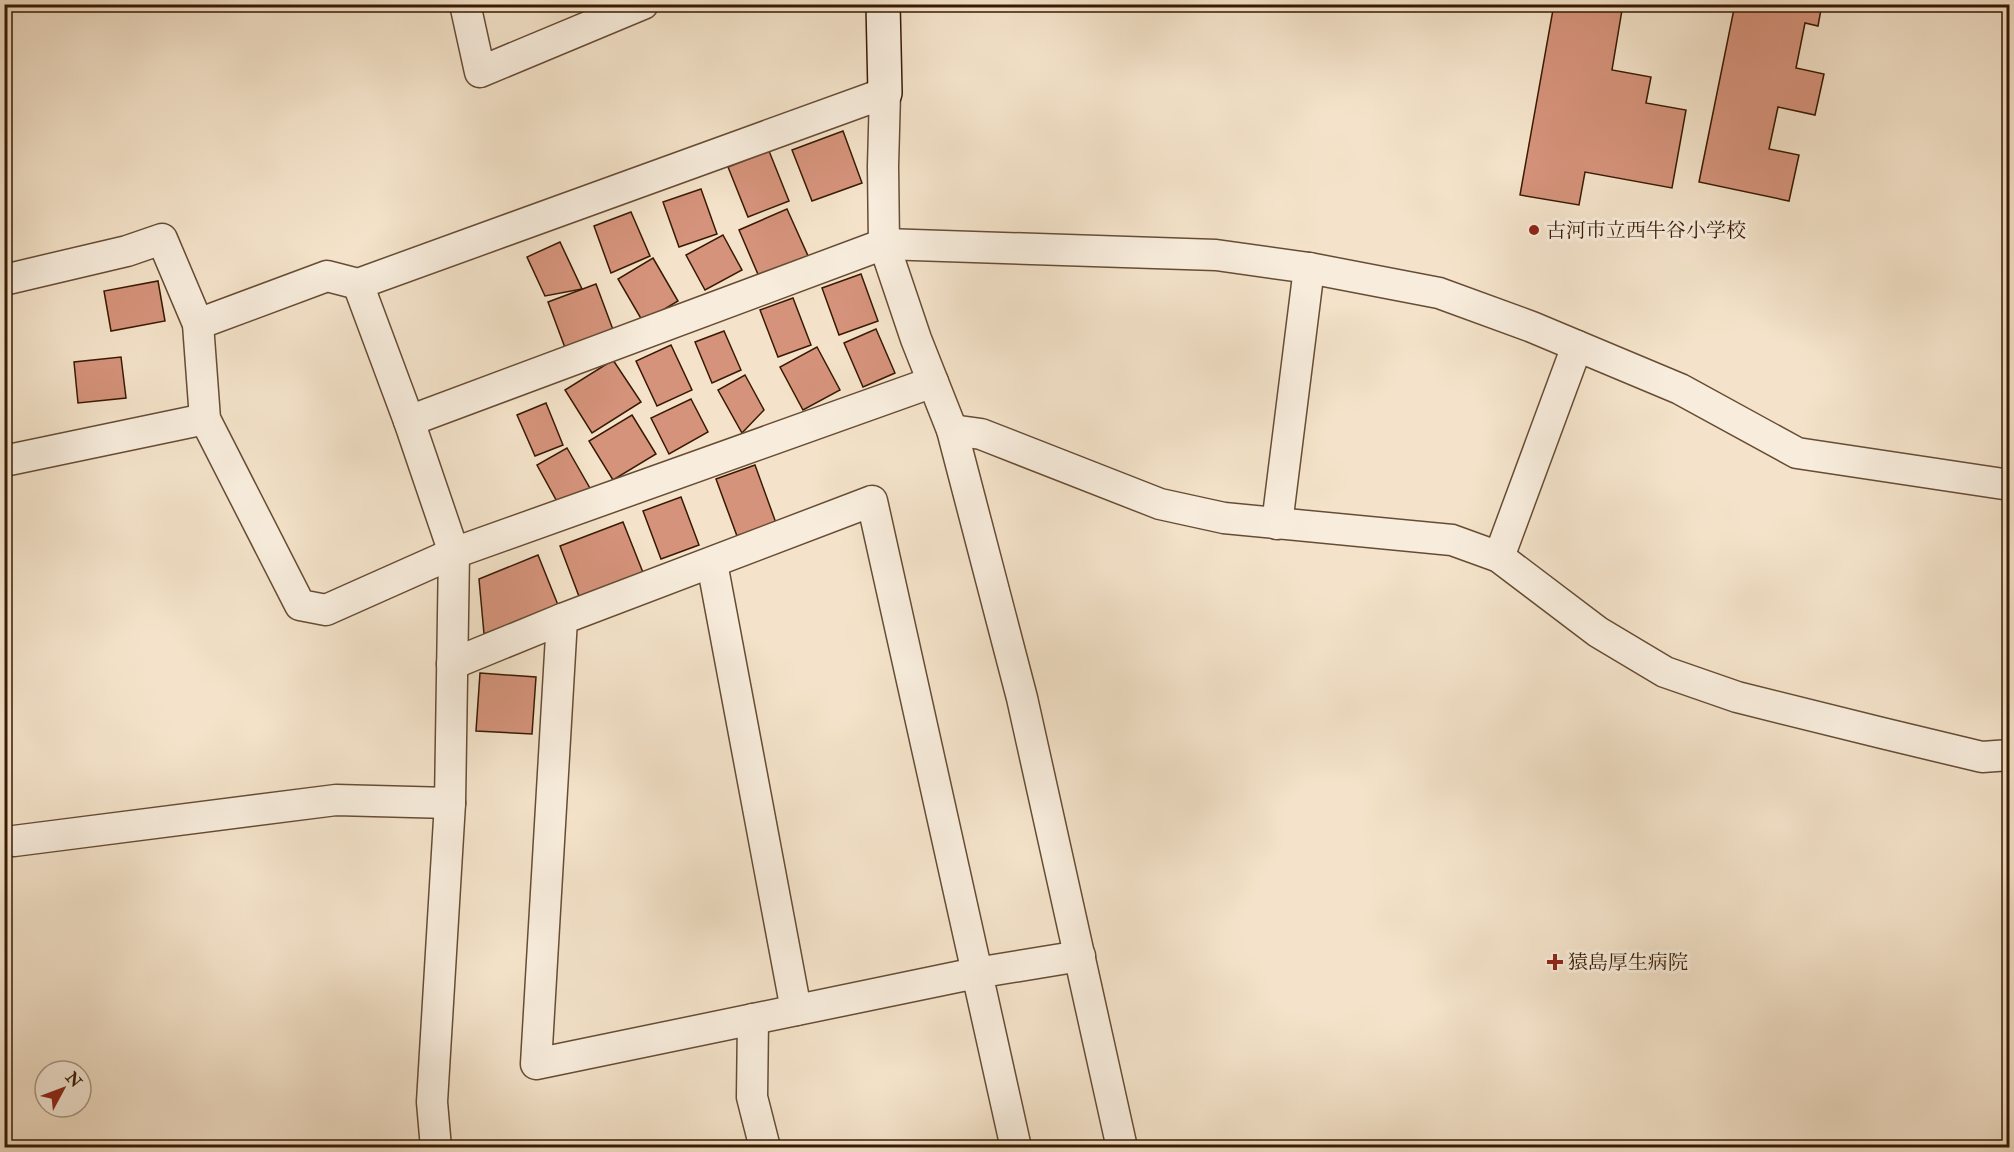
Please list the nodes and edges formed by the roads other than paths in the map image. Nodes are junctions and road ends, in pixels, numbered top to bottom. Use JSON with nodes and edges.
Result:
{"nodes":[{"id":1,"x":465,"y":4,"type":"edge"},
{"id":2,"x":643,"y":4,"type":"edge"},
{"id":3,"x":883,"y":4,"type":"edge"},
{"id":4,"x":885,"y":93,"type":"junction"},
{"id":5,"x":884,"y":244,"type":"junction"},
{"id":6,"x":1309,"y":268,"type":"junction"},
{"id":7,"x":4,"y":280,"type":"edge"},
{"id":8,"x":358,"y":284,"type":"junction"},
{"id":9,"x":198,"y":324,"type":"junction"},
{"id":10,"x":1577,"y":346,"type":"junction"},
{"id":11,"x":933,"y":382,"type":"junction"},
{"id":12,"x":205,"y":419,"type":"junction"},
{"id":13,"x":409,"y":421,"type":"junction"},
{"id":14,"x":952,"y":430,"type":"junction"},
{"id":15,"x":4,"y":461,"type":"edge"},
{"id":16,"x":2010,"y":485,"type":"edge"},
{"id":17,"x":1277,"y":524,"type":"junction"},
{"id":18,"x":454,"y":554,"type":"junction"},
{"id":19,"x":1499,"y":557,"type":"junction"},
{"id":20,"x":712,"y":562,"type":"junction"},
{"id":21,"x":562,"y":619,"type":"junction"},
{"id":22,"x":452,"y":664,"type":"junction"},
{"id":23,"x":2010,"y":755,"type":"edge"},
{"id":24,"x":450,"y":803,"type":"junction"},
{"id":25,"x":14,"y":841,"type":"dead end"},
{"id":26,"x":1080,"y":956,"type":"junction"},
{"id":27,"x":976,"y":973,"type":"junction"},
{"id":28,"x":796,"y":1010,"type":"junction"},
{"id":29,"x":753,"y":1019,"type":"junction"},
{"id":30,"x":436,"y":1148,"type":"edge"},
{"id":31,"x":765,"y":1148,"type":"edge"},
{"id":32,"x":1016,"y":1148,"type":"edge"},
{"id":33,"x":1122,"y":1148,"type":"edge"}],
"edges":[{"from":1,"to":2,"type":"street"},
{"from":3,"to":4,"type":"street"},
{"from":4,"to":5,"type":"street"},
{"from":4,"to":8,"type":"street"},
{"from":5,"to":6,"type":"street"},
{"from":5,"to":11,"type":"street"},
{"from":5,"to":13,"type":"street"},
{"from":6,"to":10,"type":"street"},
{"from":6,"to":17,"type":"street"},
{"from":7,"to":9,"type":"street"},
{"from":8,"to":9,"type":"street"},
{"from":8,"to":13,"type":"street"},
{"from":9,"to":12,"type":"street"},
{"from":10,"to":16,"type":"street"},
{"from":10,"to":19,"type":"street"},
{"from":11,"to":14,"type":"street"},
{"from":11,"to":18,"type":"street"},
{"from":12,"to":15,"type":"street"},
{"from":12,"to":18,"type":"street"},
{"from":13,"to":18,"type":"street"},
{"from":14,"to":17,"type":"street"},
{"from":14,"to":26,"type":"street"},
{"from":17,"to":19,"type":"street"},
{"from":18,"to":22,"type":"street"},
{"from":19,"to":23,"type":"street"},
{"from":20,"to":21,"type":"street"},
{"from":20,"to":27,"type":"street"},
{"from":20,"to":28,"type":"street"},
{"from":21,"to":22,"type":"street"},
{"from":21,"to":29,"type":"street"},
{"from":22,"to":24,"type":"street"},
{"from":24,"to":25,"type":"street"},
{"from":24,"to":30,"type":"street"},
{"from":26,"to":27,"type":"street"},
{"from":26,"to":33,"type":"street"},
{"from":27,"to":28,"type":"street"},
{"from":27,"to":32,"type":"street"},
{"from":28,"to":29,"type":"street"},
{"from":29,"to":31,"type":"street"}]}
